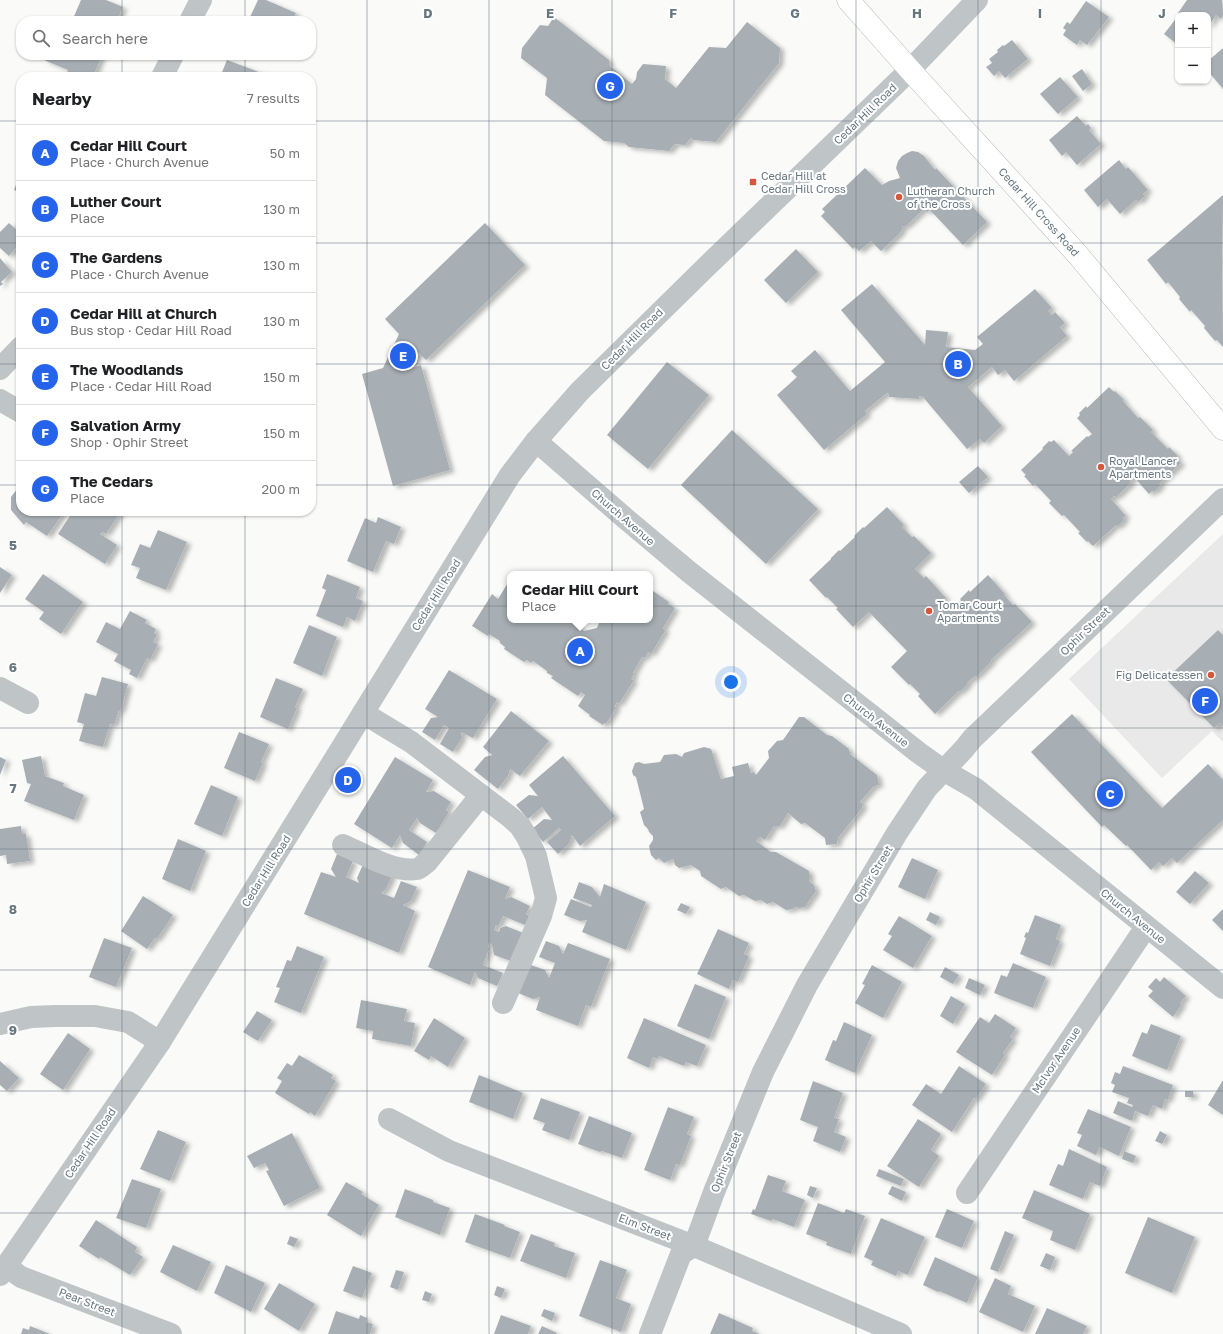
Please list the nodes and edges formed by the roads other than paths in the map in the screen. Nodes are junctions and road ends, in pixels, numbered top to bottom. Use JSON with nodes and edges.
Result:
{"nodes":[{"id":1,"x":200,"y":0,"type":"edge"},
{"id":2,"x":848,"y":0,"type":"edge"},
{"id":3,"x":977,"y":0,"type":"edge"},
{"id":4,"x":192,"y":16,"type":"edge"},
{"id":5,"x":170,"y":60,"type":"edge"},
{"id":6,"x":910,"y":70,"type":"junction"},
{"id":7,"x":164,"y":72,"type":"edge"},
{"id":8,"x":16,"y":352,"type":"edge"},
{"id":9,"x":0,"y":369,"type":"edge"},
{"id":10,"x":0,"y":400,"type":"edge"},
{"id":11,"x":16,"y":409,"type":"edge"},
{"id":12,"x":1223,"y":429,"type":"edge"},
{"id":13,"x":536,"y":441,"type":"junction"},
{"id":14,"x":1223,"y":498,"type":"edge"},
{"id":15,"x":0,"y":688,"type":"edge"},
{"id":16,"x":28,"y":703,"type":"dead end"},
{"id":17,"x":363,"y":713,"type":"junction"},
{"id":18,"x":943,"y":770,"type":"junction"},
{"id":19,"x":481,"y":795,"type":"junction"},
{"id":20,"x":343,"y":845,"type":"dead end"},
{"id":21,"x":1146,"y":927,"type":"junction"},
{"id":22,"x":1223,"y":988,"type":"edge"},
{"id":23,"x":502,"y":1003,"type":"dead end"},
{"id":24,"x":0,"y":1024,"type":"edge"},
{"id":25,"x":160,"y":1042,"type":"junction"},
{"id":26,"x":389,"y":1119,"type":"dead end"},
{"id":27,"x":967,"y":1193,"type":"dead end"},
{"id":28,"x":694,"y":1246,"type":"junction"},
{"id":29,"x":3,"y":1270,"type":"edge"},
{"id":30,"x":171,"y":1334,"type":"edge"},
{"id":31,"x":650,"y":1334,"type":"edge"},
{"id":32,"x":901,"y":1334,"type":"edge"}],
"edges":[{"from":1,"to":4,"type":"street"},
{"from":2,"to":6,"type":"main road","name":"Cedar Hill Cross Road"},
{"from":3,"to":6,"type":"street","name":"Cedar Hill Road"},
{"from":5,"to":7,"type":"street"},
{"from":6,"to":12,"type":"main road","name":"Cedar Hill Cross Road"},
{"from":6,"to":13,"type":"street","name":"Cedar Hill Road"},
{"from":8,"to":9,"type":"street"},
{"from":10,"to":11,"type":"street"},
{"from":13,"to":17,"type":"street","name":"Cedar Hill Road"},
{"from":13,"to":18,"type":"street","name":"Church Avenue"},
{"from":14,"to":18,"type":"street","name":"Ophir Street"},
{"from":15,"to":16,"type":"street"},
{"from":17,"to":19,"type":"street"},
{"from":17,"to":25,"type":"street","name":"Cedar Hill Road"},
{"from":18,"to":21,"type":"street","name":"Church Avenue"},
{"from":18,"to":28,"type":"street","name":"Ophir Street"},
{"from":19,"to":20,"type":"street"},
{"from":19,"to":23,"type":"street"},
{"from":21,"to":22,"type":"street","name":"Church Avenue"},
{"from":21,"to":27,"type":"street","name":"McIvor Avenue"},
{"from":24,"to":25,"type":"street"},
{"from":25,"to":29,"type":"street","name":"Cedar Hill Road"},
{"from":26,"to":28,"type":"street","name":"Elm Street"},
{"from":28,"to":31,"type":"street","name":"Ophir Street"},
{"from":28,"to":32,"type":"street","name":"Elm Street"},
{"from":29,"to":30,"type":"street","name":"Pear Street"}]}
